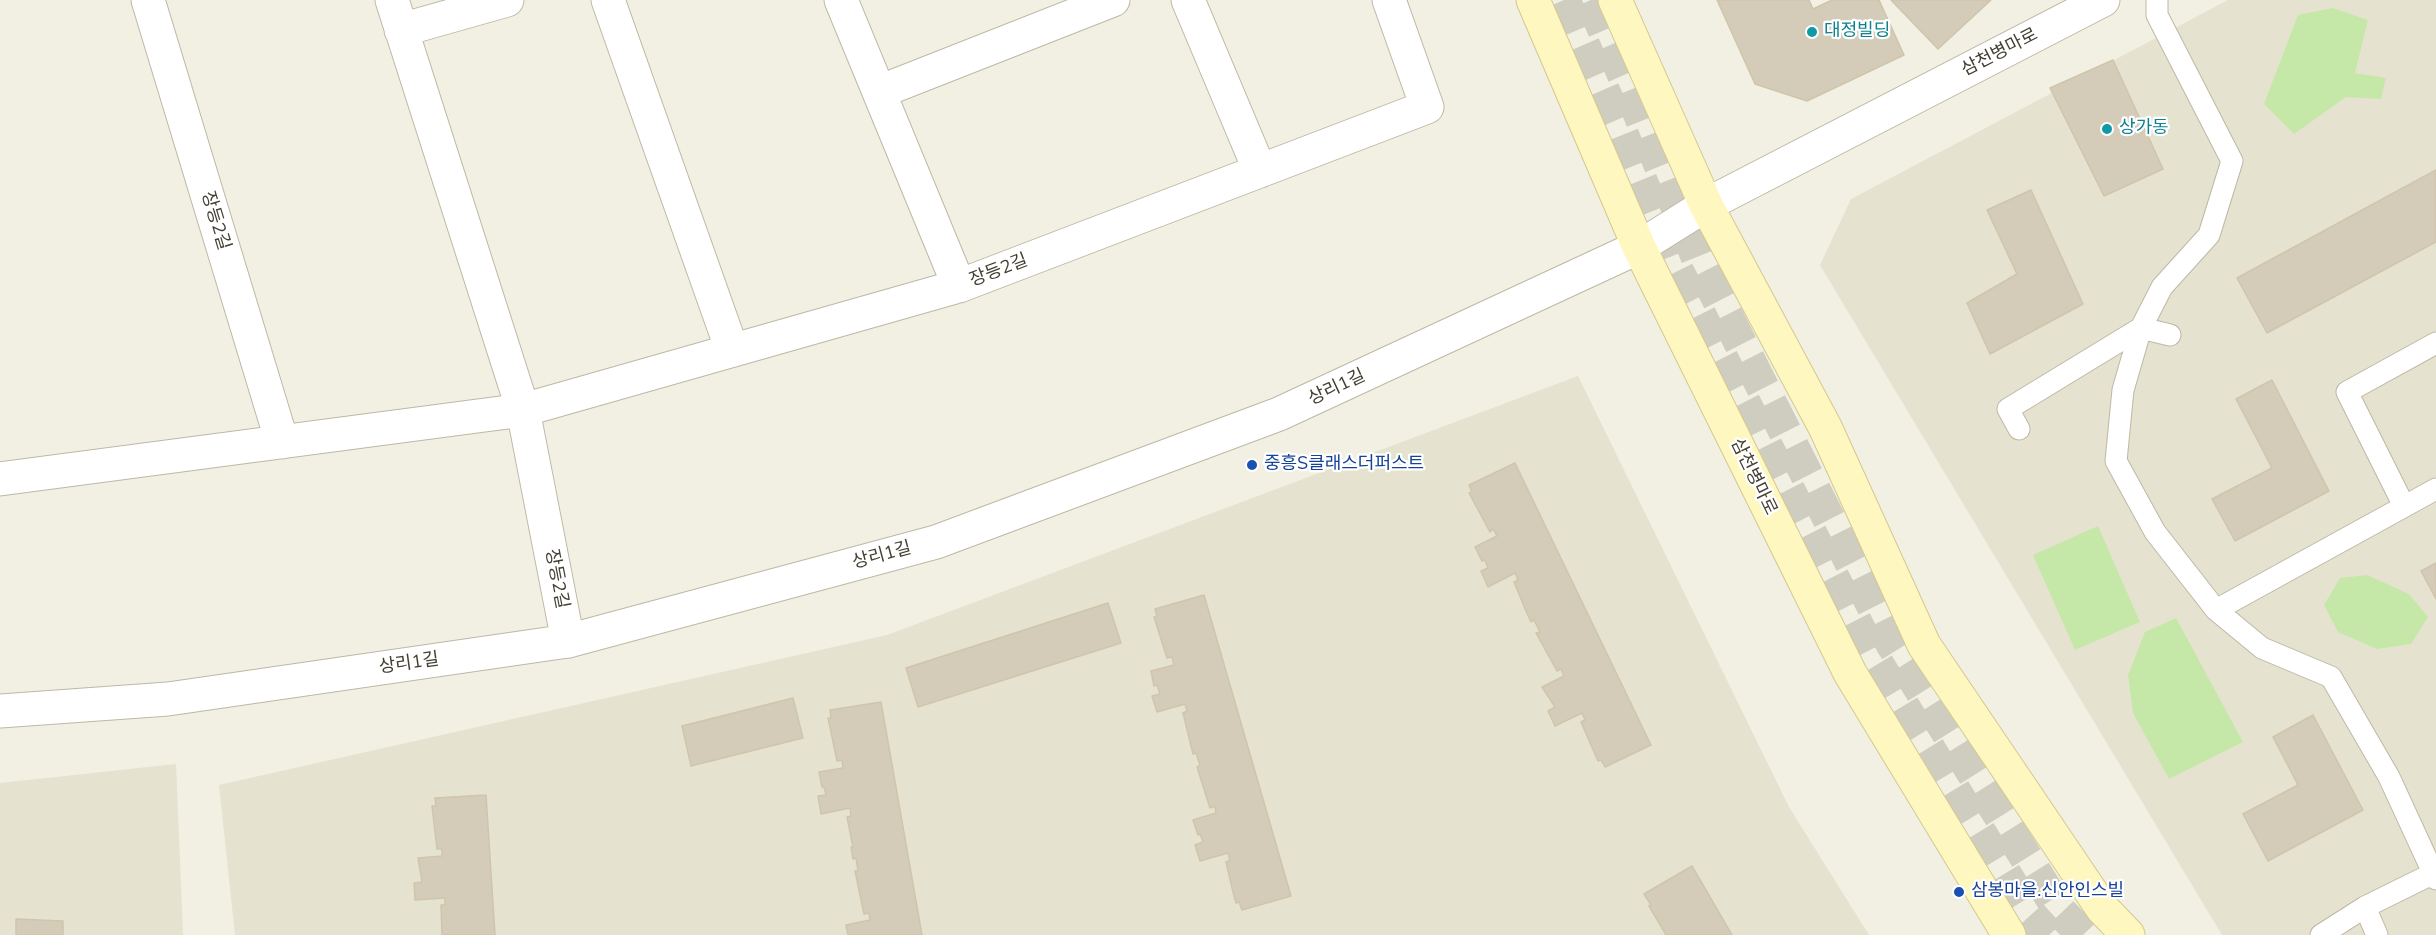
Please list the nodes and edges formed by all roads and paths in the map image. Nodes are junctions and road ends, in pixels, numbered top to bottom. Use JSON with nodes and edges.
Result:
{"nodes":[{"id":1,"x":148,"y":0,"type":"edge"},
{"id":2,"x":507,"y":0,"type":"edge"},
{"id":3,"x":608,"y":0,"type":"edge"},
{"id":4,"x":841,"y":0,"type":"edge"},
{"id":5,"x":1113,"y":0,"type":"edge"},
{"id":6,"x":1188,"y":0,"type":"edge"},
{"id":7,"x":1389,"y":0,"type":"edge"},
{"id":8,"x":1533,"y":0,"type":"edge"},
{"id":9,"x":1615,"y":0,"type":"edge"},
{"id":10,"x":2103,"y":0,"type":"edge"},
{"id":11,"x":2157,"y":0,"type":"edge"},
{"id":12,"x":396,"y":15,"type":"edge"},
{"id":13,"x":879,"y":92,"type":"junction"},
{"id":14,"x":1260,"y":171,"type":"junction"},
{"id":15,"x":1706,"y":205,"type":"junction"},
{"id":16,"x":1639,"y":248,"type":"junction"},
{"id":17,"x":959,"y":286,"type":"junction"},
{"id":18,"x":2142,"y":328,"type":"junction"},
{"id":19,"x":2170,"y":335,"type":"dead end"},
{"id":20,"x":2436,"y":344,"type":"edge"},
{"id":21,"x":732,"y":350,"type":"junction"},
{"id":22,"x":524,"y":410,"type":"junction"},
{"id":23,"x":2019,"y":429,"type":"dead end"},
{"id":24,"x":282,"y":442,"type":"junction"},
{"id":25,"x":0,"y":479,"type":"edge"},
{"id":26,"x":2436,"y":489,"type":"edge"},
{"id":27,"x":2404,"y":506,"type":"junction"},
{"id":28,"x":2216,"y":610,"type":"junction"},
{"id":29,"x":568,"y":641,"type":"junction"},
{"id":30,"x":0,"y":711,"type":"edge"},
{"id":31,"x":2435,"y":875,"type":"edge"},
{"id":32,"x":2364,"y":907,"type":"junction"},
{"id":33,"x":2009,"y":935,"type":"edge"},
{"id":34,"x":2128,"y":935,"type":"edge"},
{"id":35,"x":2321,"y":935,"type":"edge"},
{"id":36,"x":2377,"y":935,"type":"edge"}],
"edges":[{"from":1,"to":24,"type":"street","name":"장등2길"},
{"from":2,"to":12,"type":"street","name":"장등2길"},
{"from":3,"to":21,"type":"street"},
{"from":4,"to":13,"type":"street"},
{"from":5,"to":13,"type":"street"},
{"from":6,"to":14,"type":"street"},
{"from":7,"to":14,"type":"street","name":"장등2길"},
{"from":8,"to":16,"type":"main road","name":"삼천병마로"},
{"from":9,"to":15,"type":"main road"},
{"from":10,"to":15,"type":"street","name":"삼천병마로"},
{"from":11,"to":18,"type":"lane"},
{"from":12,"to":22,"type":"street","name":"장등2길"},
{"from":13,"to":17,"type":"street"},
{"from":14,"to":17,"type":"street","name":"장등2길"},
{"from":15,"to":16,"type":"street","name":"상리1길"},
{"from":15,"to":34,"type":"main road"},
{"from":16,"to":29,"type":"street","name":"상리1길"},
{"from":16,"to":33,"type":"main road","name":"삼천병마로"},
{"from":17,"to":21,"type":"street","name":"장등2길"},
{"from":18,"to":19,"type":"lane"},
{"from":18,"to":23,"type":"lane"},
{"from":18,"to":28,"type":"lane"},
{"from":20,"to":27,"type":"lane"},
{"from":21,"to":22,"type":"street","name":"장등2길"},
{"from":22,"to":24,"type":"street","name":"장등2길"},
{"from":22,"to":29,"type":"street","name":"장등2길"},
{"from":24,"to":25,"type":"street","name":"장등2길"},
{"from":26,"to":27,"type":"lane"},
{"from":27,"to":28,"type":"lane"},
{"from":28,"to":31,"type":"lane"},
{"from":29,"to":30,"type":"street","name":"상리1길"},
{"from":31,"to":32,"type":"lane"},
{"from":32,"to":35,"type":"lane"},
{"from":32,"to":36,"type":"lane"}]}
